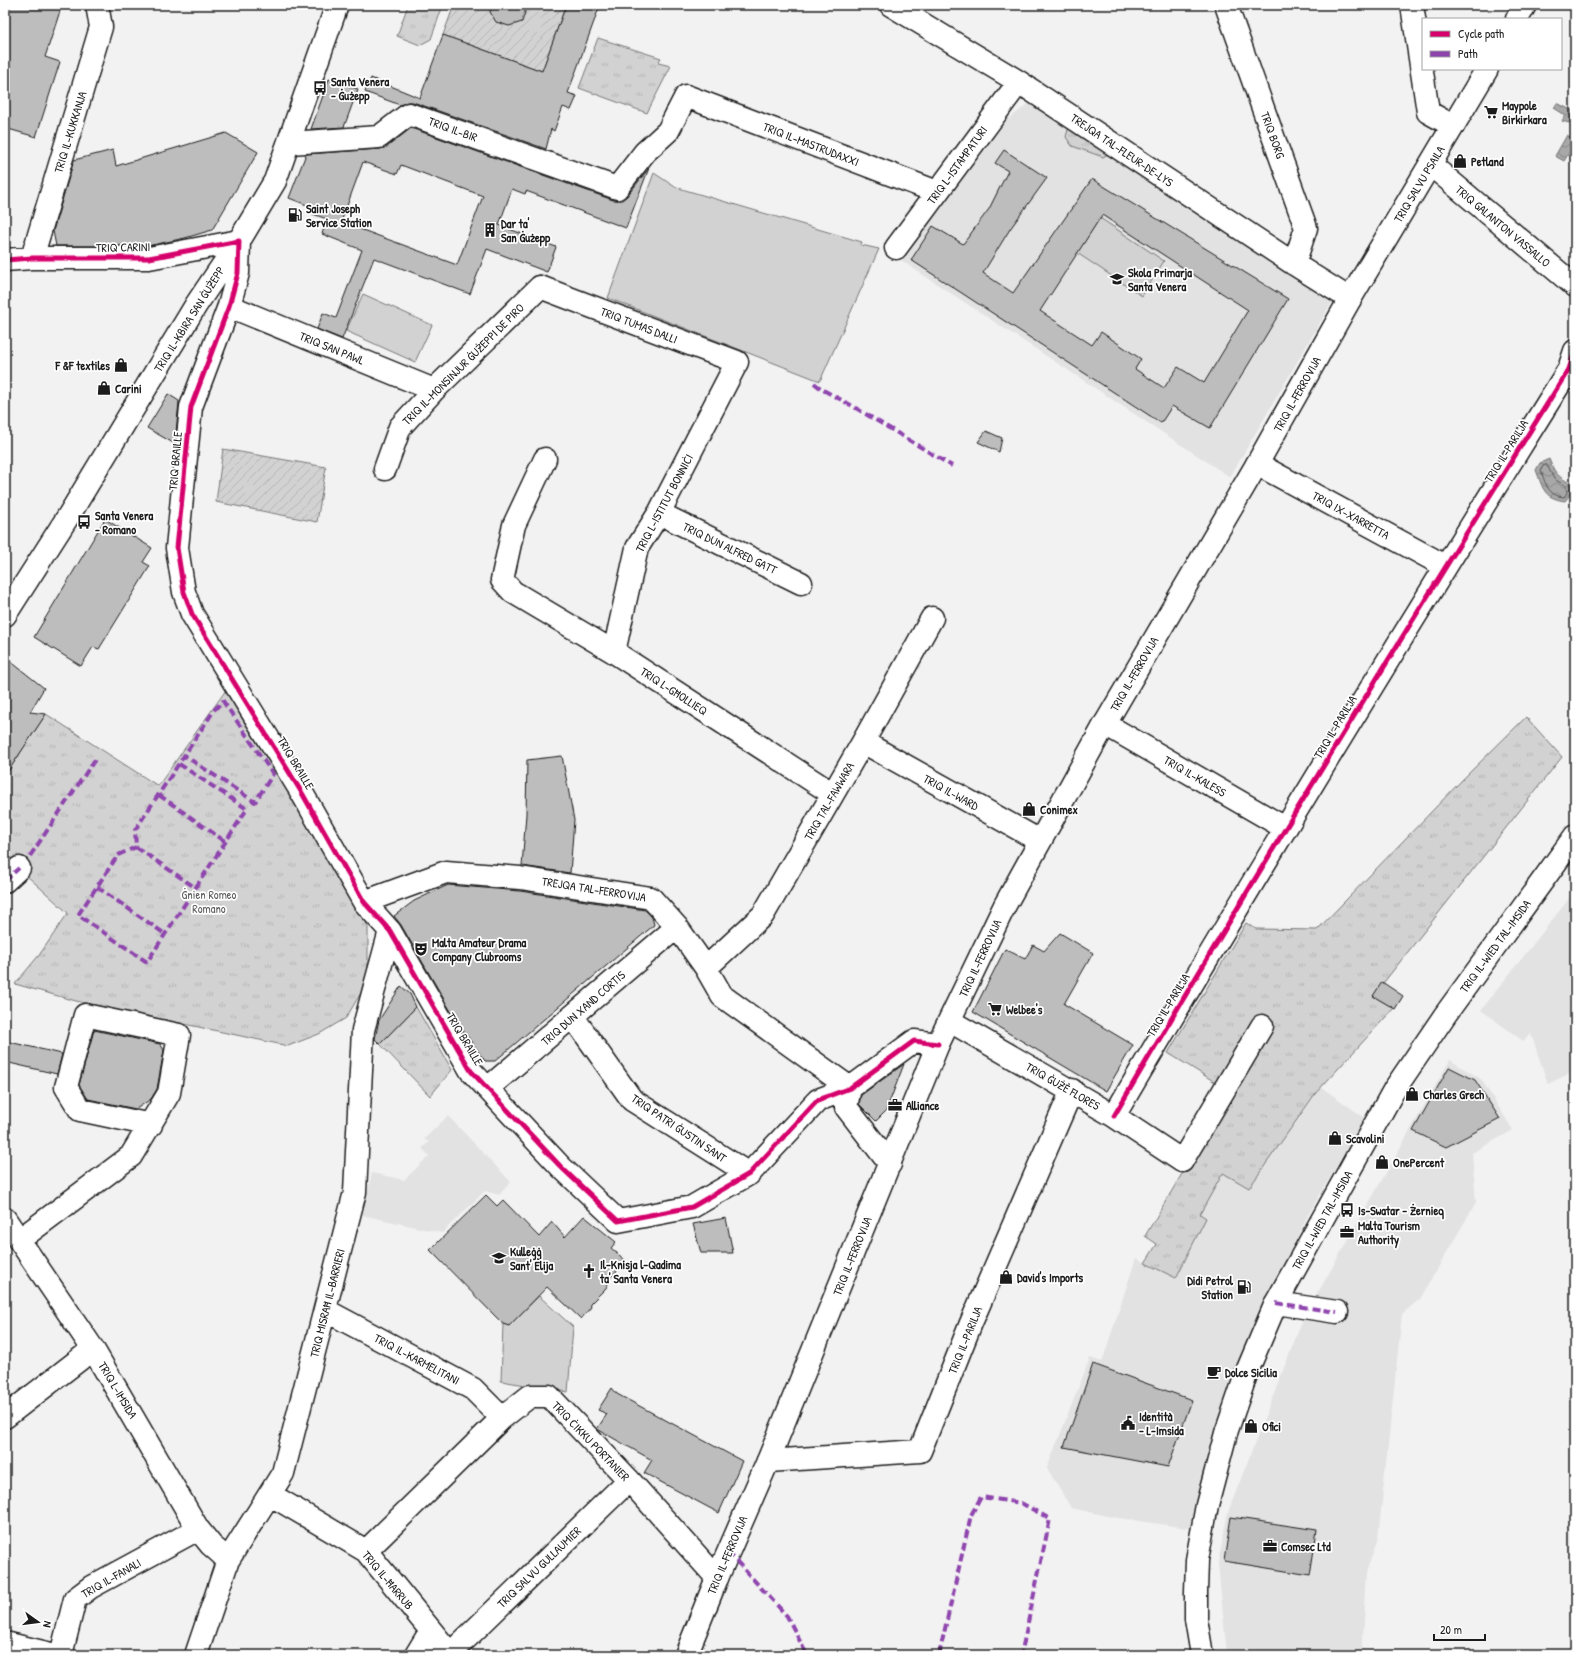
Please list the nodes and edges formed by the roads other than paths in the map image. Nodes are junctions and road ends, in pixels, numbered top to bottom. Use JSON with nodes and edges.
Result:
{"nodes":[{"id":1,"x":97,"y":5,"type":"edge"},
{"id":2,"x":337,"y":5,"type":"edge"},
{"id":3,"x":891,"y":5,"type":"edge"},
{"id":4,"x":1226,"y":5,"type":"edge"},
{"id":5,"x":1412,"y":5,"type":"edge"},
{"id":6,"x":1525,"y":5,"type":"edge"},
{"id":7,"x":1518,"y":18,"type":"edge"},
{"id":8,"x":1486,"y":70,"type":"edge"},
{"id":9,"x":1019,"y":82,"type":"junction"},
{"id":10,"x":1453,"y":126,"type":"junction"},
{"id":11,"x":290,"y":143,"type":"junction"},
{"id":12,"x":1431,"y":165,"type":"junction"},
{"id":13,"x":617,"y":188,"type":"joint"},
{"id":14,"x":937,"y":192,"type":"junction"},
{"id":15,"x":239,"y":241,"type":"junction"},
{"id":16,"x":896,"y":248,"type":"dead end"},
{"id":17,"x":32,"y":258,"type":"junction"},
{"id":18,"x":5,"y":260,"type":"edge"},
{"id":19,"x":1294,"y":264,"type":"junction"},
{"id":20,"x":1575,"y":286,"type":"edge"},
{"id":21,"x":540,"y":287,"type":"joint"},
{"id":22,"x":1350,"y":299,"type":"junction"},
{"id":23,"x":229,"y":306,"type":"junction"},
{"id":24,"x":1575,"y":351,"type":"edge"},
{"id":25,"x":737,"y":362,"type":"joint"},
{"id":26,"x":434,"y":390,"type":"junction"},
{"id":27,"x":545,"y":459,"type":"dead end"},
{"id":28,"x":1257,"y":464,"type":"junction"},
{"id":29,"x":386,"y":469,"type":"dead end"},
{"id":30,"x":659,"y":513,"type":"junction"},
{"id":31,"x":1445,"y":566,"type":"junction"},
{"id":32,"x":801,"y":583,"type":"dead end"},
{"id":33,"x":5,"y":615,"type":"edge"},
{"id":34,"x":932,"y":618,"type":"dead end"},
{"id":35,"x":614,"y":652,"type":"junction"},
{"id":36,"x":1105,"y":724,"type":"junction"},
{"id":37,"x":863,"y":742,"type":"junction"},
{"id":38,"x":833,"y":794,"type":"junction"},
{"id":39,"x":1285,"y":828,"type":"junction"},
{"id":40,"x":1575,"y":836,"type":"edge"},
{"id":41,"x":1040,"y":841,"type":"junction"},
{"id":42,"x":364,"y":902,"type":"junction"},
{"id":43,"x":676,"y":927,"type":"junction"},
{"id":44,"x":390,"y":931,"type":"junction"},
{"id":45,"x":706,"y":968,"type":"junction"},
{"id":46,"x":573,"y":1017,"type":"junction"},
{"id":47,"x":950,"y":1021,"type":"junction"},
{"id":48,"x":1262,"y":1026,"type":"dead end"},
{"id":49,"x":938,"y":1044,"type":"junction"},
{"id":50,"x":488,"y":1088,"type":"junction"},
{"id":51,"x":850,"y":1088,"type":"junction"},
{"id":52,"x":1072,"y":1090,"type":"junction"},
{"id":53,"x":1114,"y":1116,"type":"junction"},
{"id":54,"x":151,"y":1125,"type":"junction"},
{"id":55,"x":890,"y":1164,"type":"junction"},
{"id":56,"x":749,"y":1174,"type":"junction"},
{"id":57,"x":5,"y":1220,"type":"edge"},
{"id":58,"x":19,"y":1240,"type":"junction"},
{"id":59,"x":1276,"y":1303,"type":"junction"},
{"id":60,"x":325,"y":1310,"type":"junction"},
{"id":61,"x":1337,"y":1312,"type":"dead end"},
{"id":62,"x":94,"y":1349,"type":"junction"},
{"id":63,"x":5,"y":1417,"type":"edge"},
{"id":64,"x":502,"y":1418,"type":"junction"},
{"id":65,"x":768,"y":1461,"type":"junction"},
{"id":66,"x":629,"y":1480,"type":"junction"},
{"id":67,"x":271,"y":1495,"type":"junction"},
{"id":68,"x":198,"y":1529,"type":"junction"},
{"id":69,"x":366,"y":1551,"type":"junction"},
{"id":70,"x":228,"y":1560,"type":"junction"},
{"id":71,"x":717,"y":1578,"type":"junction"},
{"id":72,"x":430,"y":1632,"type":"junction"},
{"id":73,"x":5,"y":1643,"type":"edge"},
{"id":74,"x":28,"y":1651,"type":"edge"},
{"id":75,"x":450,"y":1654,"type":"edge"},
{"id":76,"x":55,"y":1655,"type":"edge"},
{"id":77,"x":61,"y":1655,"type":"edge"},
{"id":78,"x":196,"y":1655,"type":"edge"},
{"id":79,"x":416,"y":1655,"type":"edge"},
{"id":80,"x":686,"y":1655,"type":"edge"},
{"id":81,"x":1202,"y":1655,"type":"edge"}],
"edges":[{"from":1,"to":17,"type":"street","name":"TRIQ IL-KUKKANJA"},
{"from":2,"to":11,"type":"street","name":"TRIQ IL-KBIRA SAN ĠUŻEPP"},
{"from":3,"to":9,"type":"street","name":"TREJQA TAL-FLEUR-DE-LYS"},
{"from":4,"to":19,"type":"street","name":"TRIQ BORG"},
{"from":5,"to":10,"type":"street"},
{"from":6,"to":7,"type":"street"},
{"from":8,"to":10,"type":"street","name":"TRIQ SALVU PSAILA"},
{"from":9,"to":14,"type":"street","name":"TRIQ L-ISTAMPATURI"},
{"from":9,"to":19,"type":"street","name":"TREJQA TAL-FLEUR-DE-LYS"},
{"from":10,"to":12,"type":"street","name":"TRIQ SALVU PSAILA"},
{"from":11,"to":13,"type":"street","name":"TRIQ IL-BIR"},
{"from":11,"to":15,"type":"street","name":"TRIQ IL-KBIRA SAN ĠUŻEPP"},
{"from":12,"to":20,"type":"street","name":"TRIQ GALANTON VASSALLO"},
{"from":12,"to":22,"type":"street","name":"TRIQ SALVU PSAILA"},
{"from":13,"to":14,"type":"street","name":"TRIQ IL-MASTRUDAXXI"},
{"from":14,"to":16,"type":"street","name":"TRIQ L-ISTAMPATURI"},
{"from":15,"to":17,"type":"street","name":"TRIQ CARINI"},
{"from":15,"to":23,"type":"street","name":"TRIQ BRAILLE"},
{"from":15,"to":33,"type":"street","name":"TRIQ IL-KBIRA SAN ĠUŻEPP"},
{"from":17,"to":18,"type":"street","name":"TRIQ CARINI"},
{"from":19,"to":22,"type":"street","name":"TREJQA TAL-FLEUR-DE-LYS"},
{"from":21,"to":25,"type":"street","name":"TRIQ TUMAS DALLI"},
{"from":21,"to":26,"type":"street","name":"TRIQ IL-MONSINJUR ĠUŻEPPI DE PIRO"},
{"from":22,"to":28,"type":"street","name":"TRIQ IL-FERROVIJA"},
{"from":23,"to":26,"type":"street","name":"TRIQ SAN PAWL"},
{"from":23,"to":42,"type":"street","name":"TRIQ BRAILLE"},
{"from":24,"to":31,"type":"street","name":"TRIQ IL-PARILJA"},
{"from":25,"to":30,"type":"street","name":"TRIQ L-ISTITUT BONNIĊI"},
{"from":26,"to":29,"type":"street","name":"TRIQ IL-MONSINJUR ĠUŻEPPI DE PIRO"},
{"from":27,"to":35,"type":"street","name":"TRIQ L-GĦOLLIEQ"},
{"from":28,"to":31,"type":"street","name":"TRIQ IX-XARRETTA"},
{"from":28,"to":36,"type":"street","name":"TRIQ IL-FERROVIJA"},
{"from":30,"to":32,"type":"street","name":"TRIQ DUN ALFRED GATT"},
{"from":30,"to":35,"type":"street","name":"TRIQ L-ISTITUT BONNIĊI"},
{"from":31,"to":39,"type":"street","name":"TRIQ IL-PARILJA"},
{"from":34,"to":37,"type":"street","name":"TRIQ TAL-FAWWARA"},
{"from":35,"to":38,"type":"street","name":"TRIQ L-GĦOLLIEQ"},
{"from":36,"to":39,"type":"street","name":"TRIQ IL-KALESS"},
{"from":36,"to":41,"type":"street","name":"TRIQ IL-FERROVIJA"},
{"from":37,"to":38,"type":"street","name":"TRIQ TAL-FAWWARA"},
{"from":37,"to":41,"type":"street","name":"TRIQ IL-WARD"},
{"from":38,"to":45,"type":"street","name":"TRIQ TAL-FAWWARA"},
{"from":39,"to":53,"type":"street","name":"TRIQ IL-PARILJA"},
{"from":40,"to":59,"type":"street","name":"TRIQ IL-WIED TAL-IMSIDA"},
{"from":41,"to":47,"type":"street","name":"TRIQ IL-FERROVIJA"},
{"from":42,"to":43,"type":"street","name":"TREJQA TAL-FERROVIJA"},
{"from":42,"to":44,"type":"street","name":"TRIQ BRAILLE"},
{"from":43,"to":45,"type":"street","name":"TREJQA TAL-FERROVIJA"},
{"from":43,"to":46,"type":"street","name":"TRIQ DUN XAND CORTIS"},
{"from":44,"to":50,"type":"street","name":"TRIQ BRAILLE"},
{"from":44,"to":60,"type":"street","name":"TRIQ MISRAĦ IL-BARRIERI"},
{"from":45,"to":51,"type":"street","name":"TREJQA TAL-FERROVIJA"},
{"from":46,"to":50,"type":"street","name":"TRIQ DUN XAND CORTIS"},
{"from":46,"to":56,"type":"street","name":"TRIQ PATRI ĠUSTIN SANT"},
{"from":47,"to":49,"type":"street","name":"TRIQ IL-FERROVIJA"},
{"from":47,"to":52,"type":"street","name":"TRIQ ĠUŻÈ FLORES"},
{"from":48,"to":53,"type":"street","name":"TRIQ ĠUŻÈ FLORES"},
{"from":49,"to":51,"type":"street"},
{"from":49,"to":55,"type":"street","name":"TRIQ IL-FERROVIJA"},
{"from":50,"to":56,"type":"street","name":"TRIQ BRAILLE"},
{"from":51,"to":55,"type":"street"},
{"from":51,"to":56,"type":"street"},
{"from":52,"to":53,"type":"street","name":"TRIQ ĠUŻÈ FLORES"},
{"from":52,"to":65,"type":"street","name":"TRIQ IL-PARILJA"},
{"from":54,"to":54,"type":"street"},
{"from":54,"to":58,"type":"street"},
{"from":55,"to":65,"type":"street","name":"TRIQ IL-FERROVIJA"},
{"from":57,"to":58,"type":"street","name":"TRIQ L-IMSIDA"},
{"from":58,"to":62,"type":"street","name":"TRIQ L-IMSIDA"},
{"from":59,"to":61,"type":"street"},
{"from":59,"to":81,"type":"street","name":"TRIQ IL-WIED TAL-IMSIDA"},
{"from":60,"to":64,"type":"street","name":"TRIQ IL-KARMELITANI"},
{"from":60,"to":67,"type":"street","name":"TRIQ MISRAĦ IL-BARRIERI"},
{"from":62,"to":63,"type":"street"},
{"from":62,"to":68,"type":"street","name":"TRIQ L-IMSIDA"},
{"from":64,"to":66,"type":"street","name":"TRIQ ĊIKKU PORTANIER"},
{"from":64,"to":69,"type":"street","name":"TRIQ ĊIKKU PORTANIER"},
{"from":65,"to":71,"type":"street","name":"TRIQ IL-FERROVIJA"},
{"from":66,"to":71,"type":"street","name":"TRIQ ĊIKKU PORTANIER"},
{"from":66,"to":75,"type":"street","name":"TRIQ SALVU GULLAUMIER"},
{"from":67,"to":69,"type":"street","name":"TRIQ IL-ĦARRUB"},
{"from":67,"to":70,"type":"street","name":"TRIQ MISRAĦ IL-BARRIERI"},
{"from":68,"to":70,"type":"street","name":"TRIQ L-IMSIDA"},
{"from":68,"to":77,"type":"street","name":"TRIQ IL-FANALI"},
{"from":69,"to":72,"type":"street","name":"TRIQ IL-ĦARRUB"},
{"from":70,"to":78,"type":"street","name":"TRIQ MISRAĦ IL-BARRIERI"},
{"from":71,"to":80,"type":"street","name":"TRIQ IL-FERROVIJA"},
{"from":72,"to":75,"type":"street","name":"TRIQ IL-ĦARRUB"},
{"from":72,"to":79,"type":"street"},
{"from":73,"to":74,"type":"street"},
{"from":74,"to":76,"type":"street"}]}
